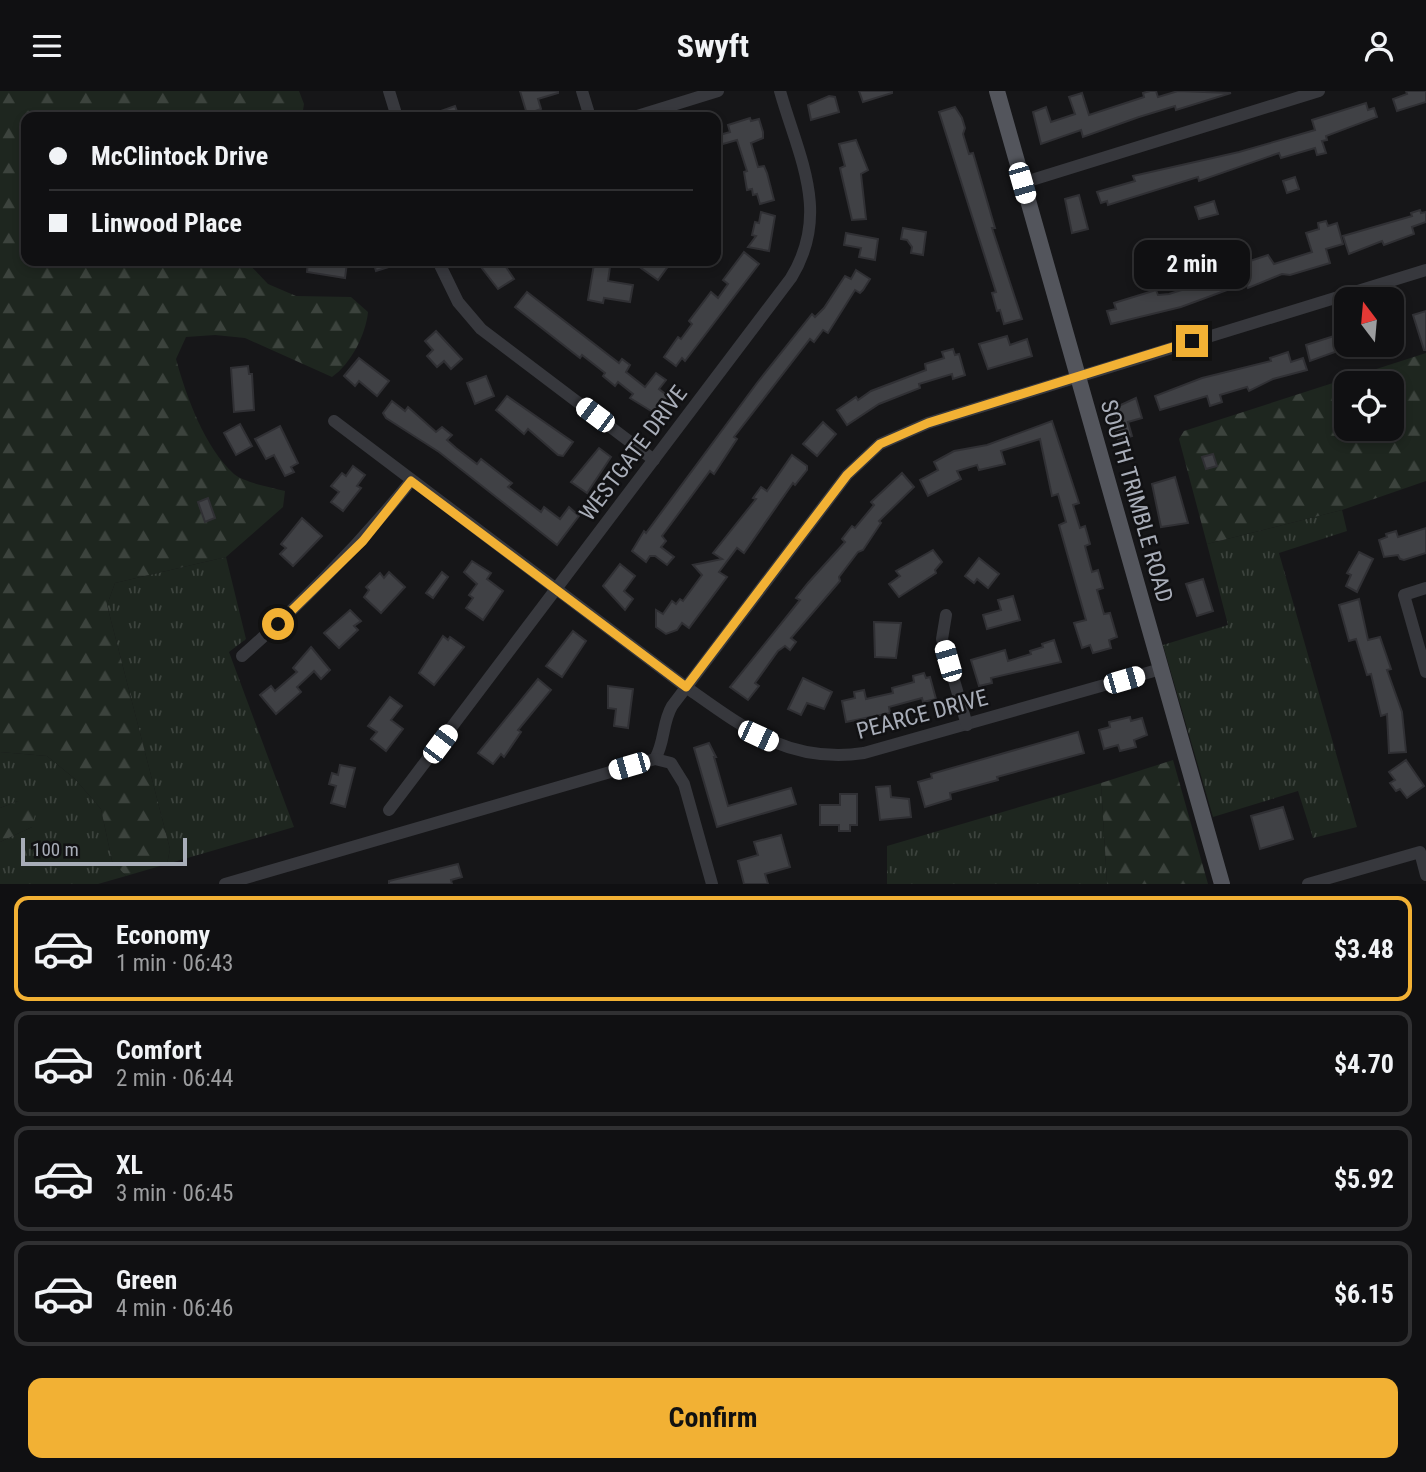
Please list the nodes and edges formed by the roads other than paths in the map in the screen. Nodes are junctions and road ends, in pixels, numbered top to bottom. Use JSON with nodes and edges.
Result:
{"nodes":[{"id":1,"x":389,"y":91,"type":"edge"},
{"id":2,"x":582,"y":91,"type":"edge"},
{"id":3,"x":718,"y":91,"type":"edge"},
{"id":4,"x":780,"y":91,"type":"edge"},
{"id":5,"x":996,"y":91,"type":"edge"},
{"id":6,"x":1319,"y":91,"type":"edge"},
{"id":7,"x":395,"y":112,"type":"edge"},
{"id":8,"x":588,"y":112,"type":"edge"},
{"id":9,"x":650,"y":112,"type":"edge"},
{"id":10,"x":1022,"y":183,"type":"junction"},
{"id":11,"x":440,"y":266,"type":"edge"},
{"id":12,"x":1426,"y":270,"type":"edge"},
{"id":13,"x":1078,"y":376,"type":"junction"},
{"id":14,"x":334,"y":421,"type":"dead end"},
{"id":15,"x":654,"y":460,"type":"junction"},
{"id":16,"x":411,"y":481,"type":"junction"},
{"id":17,"x":1426,"y":588,"type":"edge"},
{"id":18,"x":556,"y":590,"type":"junction"},
{"id":19,"x":946,"y":615,"type":"dead end"},
{"id":20,"x":242,"y":656,"type":"dead end"},
{"id":21,"x":1161,"y":669,"type":"junction"},
{"id":22,"x":1426,"y":672,"type":"edge"},
{"id":23,"x":686,"y":687,"type":"junction"},
{"id":24,"x":967,"y":725,"type":"junction"},
{"id":25,"x":655,"y":759,"type":"junction"},
{"id":26,"x":389,"y":810,"type":"dead end"},
{"id":27,"x":1426,"y":874,"type":"edge"},
{"id":28,"x":225,"y":884,"type":"edge"},
{"id":29,"x":712,"y":884,"type":"edge"},
{"id":30,"x":1222,"y":884,"type":"edge"},
{"id":31,"x":1308,"y":884,"type":"edge"}],
"edges":[{"from":1,"to":7,"type":"street"},
{"from":2,"to":8,"type":"street"},
{"from":3,"to":9,"type":"street"},
{"from":4,"to":15,"type":"street","name":"WESTGATE DRIVE"},
{"from":5,"to":10,"type":"main road","name":"SOUTH TRIMBLE ROAD"},
{"from":6,"to":10,"type":"street"},
{"from":10,"to":13,"type":"main road","name":"SOUTH TRIMBLE ROAD"},
{"from":11,"to":15,"type":"street"},
{"from":12,"to":13,"type":"street"},
{"from":13,"to":21,"type":"main road","name":"SOUTH TRIMBLE ROAD"},
{"from":13,"to":23,"type":"street"},
{"from":14,"to":16,"type":"street","name":"PEARCE DRIVE"},
{"from":15,"to":18,"type":"street","name":"WESTGATE DRIVE"},
{"from":16,"to":18,"type":"street","name":"PEARCE DRIVE"},
{"from":16,"to":20,"type":"street"},
{"from":17,"to":22,"type":"street"},
{"from":18,"to":23,"type":"street","name":"PEARCE DRIVE"},
{"from":18,"to":26,"type":"street","name":"WESTGATE DRIVE"},
{"from":19,"to":24,"type":"street"},
{"from":21,"to":24,"type":"street","name":"PEARCE DRIVE"},
{"from":21,"to":30,"type":"main road","name":"SOUTH TRIMBLE ROAD"},
{"from":23,"to":24,"type":"street","name":"PEARCE DRIVE"},
{"from":23,"to":25,"type":"street"},
{"from":25,"to":28,"type":"street"},
{"from":25,"to":29,"type":"street"},
{"from":27,"to":31,"type":"street"}]}
